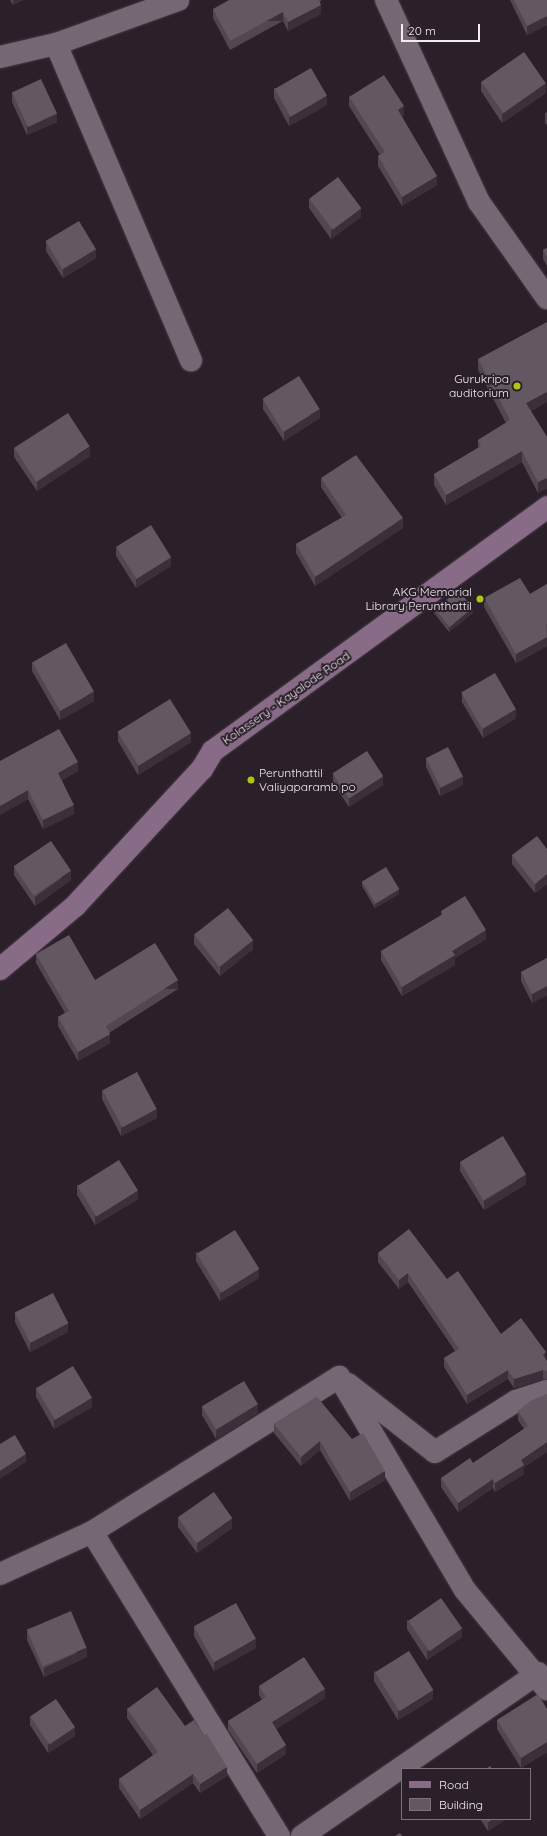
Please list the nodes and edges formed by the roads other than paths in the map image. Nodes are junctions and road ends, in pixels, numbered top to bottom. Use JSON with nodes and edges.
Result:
{"nodes":[{"id":1,"x":178,"y":0,"type":"edge"},
{"id":2,"x":386,"y":0,"type":"edge"},
{"id":3,"x":56,"y":44,"type":"junction"},
{"id":4,"x":0,"y":57,"type":"edge"},
{"id":5,"x":547,"y":298,"type":"edge"},
{"id":6,"x":191,"y":360,"type":"dead end"},
{"id":7,"x":547,"y":507,"type":"edge"},
{"id":8,"x":0,"y":969,"type":"edge"},
{"id":9,"x":339,"y":1377,"type":"junction"},
{"id":10,"x":547,"y":1391,"type":"edge"},
{"id":11,"x":92,"y":1532,"type":"junction"},
{"id":12,"x":0,"y":1574,"type":"edge"},
{"id":13,"x":542,"y":1681,"type":"edge"},
{"id":14,"x":407,"y":1768,"type":"edge"},
{"id":15,"x":401,"y":1772,"type":"edge"},
{"id":16,"x":279,"y":1836,"type":"edge"},
{"id":17,"x":302,"y":1836,"type":"edge"}],
"edges":[{"from":1,"to":3,"type":"street"},
{"from":2,"to":5,"type":"street"},
{"from":3,"to":4,"type":"street"},
{"from":3,"to":6,"type":"street"},
{"from":7,"to":8,"type":"main road","name":"Kolassery - Kayalode Road"},
{"from":9,"to":10,"type":"street"},
{"from":9,"to":11,"type":"street"},
{"from":9,"to":13,"type":"street"},
{"from":11,"to":12,"type":"street"},
{"from":11,"to":16,"type":"street"},
{"from":13,"to":14,"type":"street"},
{"from":15,"to":17,"type":"street"}]}
